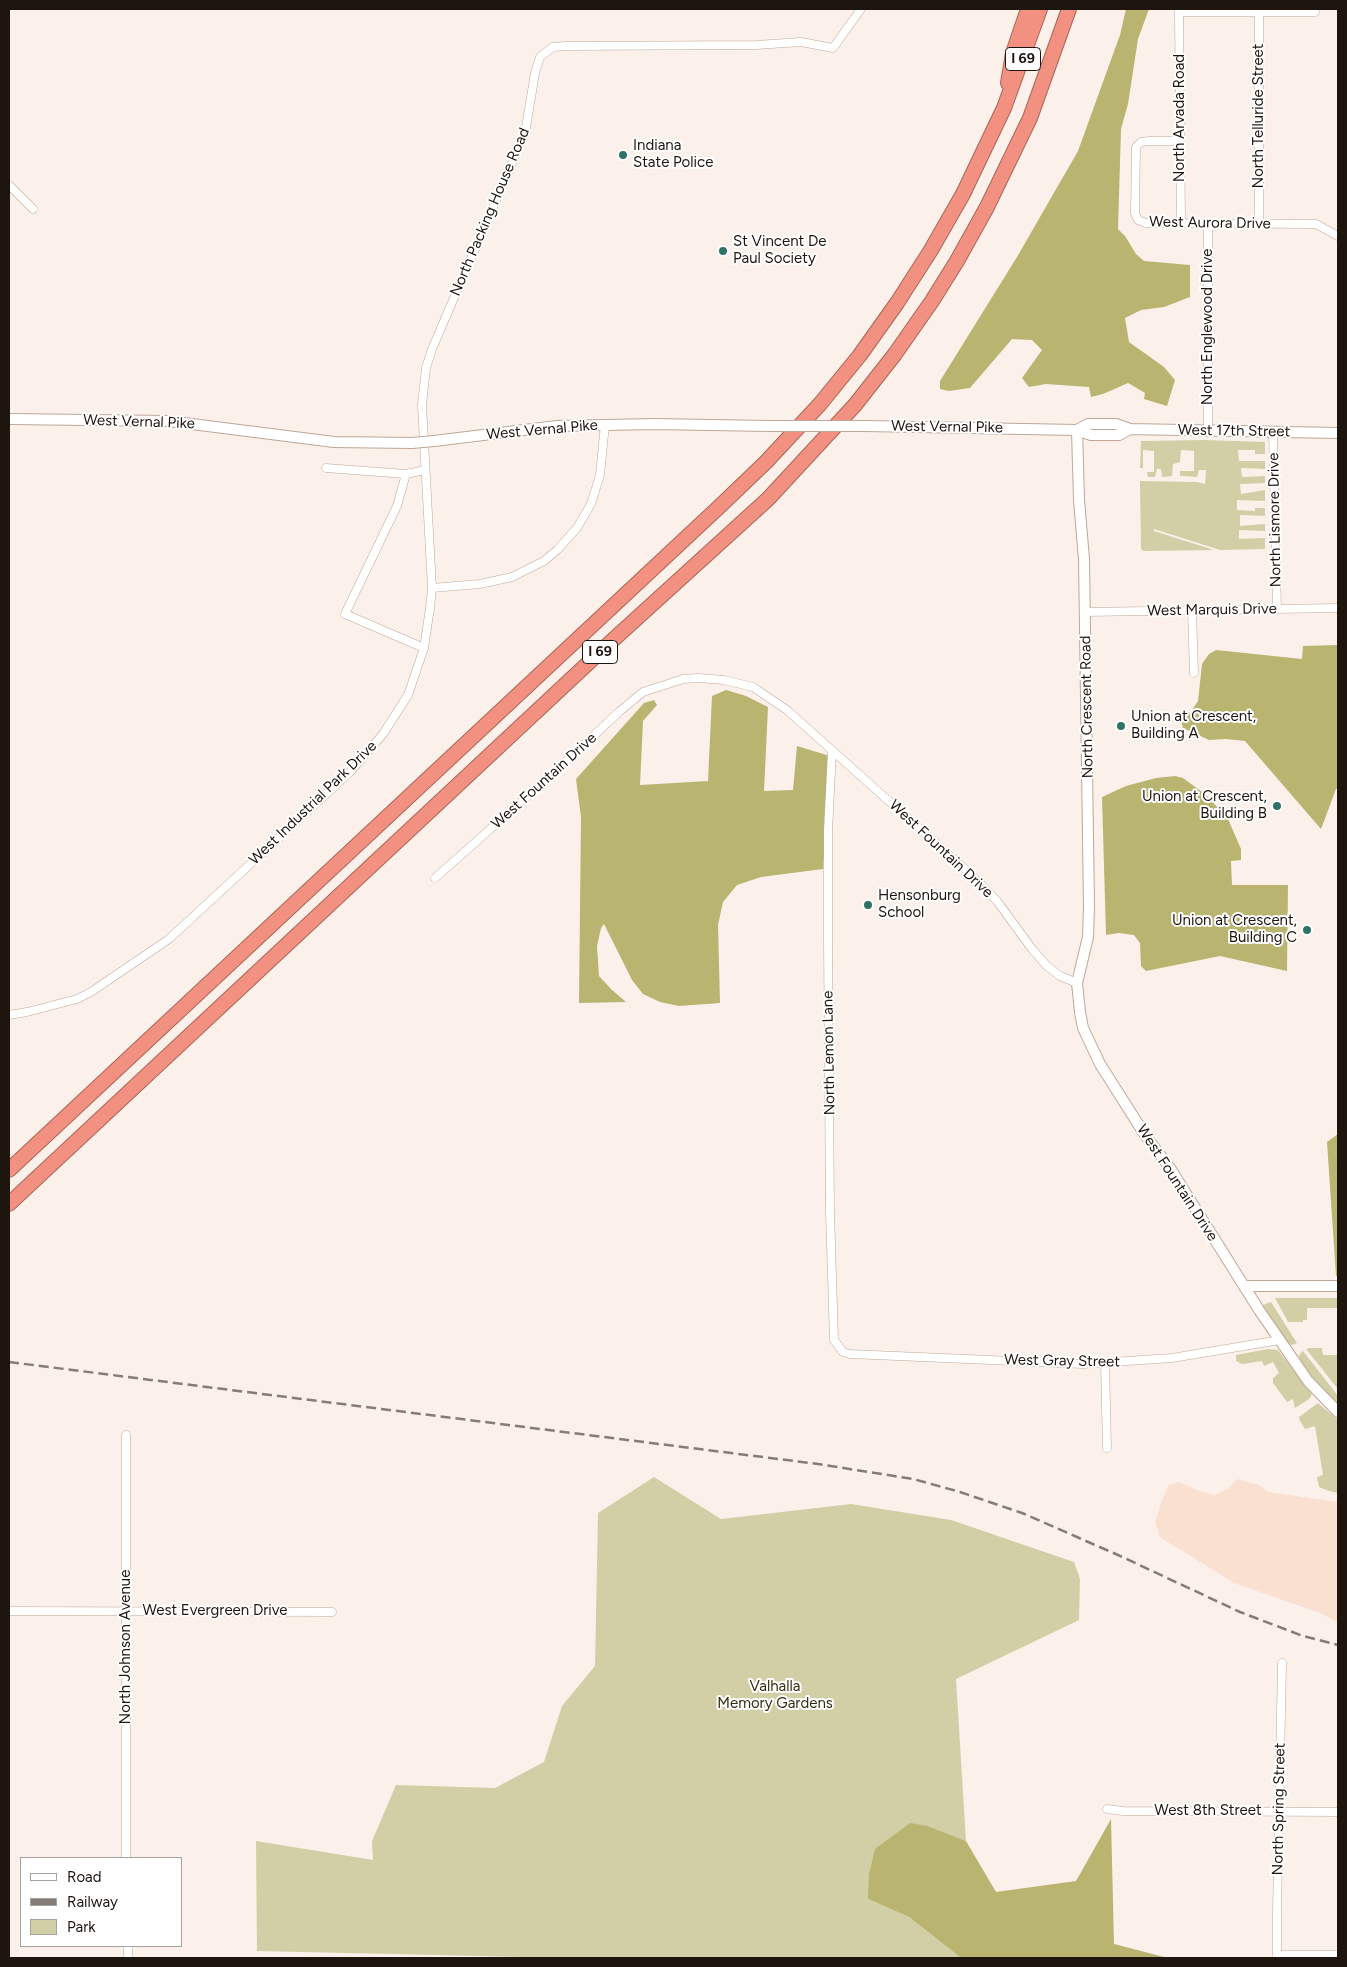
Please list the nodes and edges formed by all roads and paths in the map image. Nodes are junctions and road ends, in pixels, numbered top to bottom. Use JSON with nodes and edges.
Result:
{"nodes":[{"id":1,"x":861,"y":9,"type":"edge"},
{"id":2,"x":1028,"y":9,"type":"edge"},
{"id":3,"x":1040,"y":9,"type":"edge"},
{"id":4,"x":1069,"y":9,"type":"edge"},
{"id":5,"x":1259,"y":10,"type":"edge"},
{"id":6,"x":1315,"y":12,"type":"dead end"},
{"id":7,"x":1004,"y":108,"type":"junction"},
{"id":8,"x":1180,"y":141,"type":"junction"},
{"id":9,"x":9,"y":185,"type":"edge"},
{"id":10,"x":34,"y":209,"type":"dead end"},
{"id":11,"x":1181,"y":224,"type":"junction"},
{"id":12,"x":1208,"y":224,"type":"junction"},
{"id":13,"x":1259,"y":224,"type":"junction"},
{"id":14,"x":1338,"y":236,"type":"edge"},
{"id":15,"x":9,"y":419,"type":"edge"},
{"id":16,"x":605,"y":424,"type":"junction"},
{"id":17,"x":1077,"y":430,"type":"junction"},
{"id":18,"x":1208,"y":431,"type":"junction"},
{"id":19,"x":1273,"y":432,"type":"junction"},
{"id":20,"x":1338,"y":432,"type":"edge"},
{"id":21,"x":326,"y":468,"type":"dead end"},
{"id":22,"x":425,"y":470,"type":"junction"},
{"id":23,"x":406,"y":474,"type":"junction"},
{"id":24,"x":432,"y":588,"type":"junction"},
{"id":25,"x":1277,"y":608,"type":"junction"},
{"id":26,"x":1338,"y":608,"type":"edge"},
{"id":27,"x":1192,"y":610,"type":"junction"},
{"id":28,"x":1086,"y":612,"type":"junction"},
{"id":29,"x":424,"y":648,"type":"junction"},
{"id":30,"x":1194,"y":673,"type":"dead end"},
{"id":31,"x":832,"y":751,"type":"junction"},
{"id":32,"x":435,"y":878,"type":"dead end"},
{"id":33,"x":1077,"y":983,"type":"junction"},
{"id":34,"x":9,"y":1015,"type":"edge"},
{"id":35,"x":9,"y":1170,"type":"edge"},
{"id":36,"x":9,"y":1204,"type":"edge"},
{"id":37,"x":1245,"y":1286,"type":"junction"},
{"id":38,"x":1338,"y":1286,"type":"edge"},
{"id":39,"x":1280,"y":1340,"type":"junction"},
{"id":40,"x":843,"y":1352,"type":"joint"},
{"id":41,"x":1105,"y":1363,"type":"junction"},
{"id":42,"x":1338,"y":1412,"type":"edge"},
{"id":43,"x":126,"y":1435,"type":"dead end"},
{"id":44,"x":1107,"y":1448,"type":"dead end"},
{"id":45,"x":9,"y":1611,"type":"edge"},
{"id":46,"x":126,"y":1611,"type":"junction"},
{"id":47,"x":332,"y":1612,"type":"dead end"},
{"id":48,"x":1282,"y":1664,"type":"dead end"},
{"id":49,"x":1107,"y":1809,"type":"dead end"},
{"id":50,"x":1280,"y":1811,"type":"junction"},
{"id":51,"x":1338,"y":1812,"type":"edge"},
{"id":52,"x":126,"y":1857,"type":"edge"},
{"id":53,"x":1338,"y":1954,"type":"edge"}],
"edges":[{"from":1,"to":22,"type":"street","name":"North Packing House Road"},
{"from":2,"to":7,"type":"highway"},
{"from":3,"to":7,"type":"highway","number":"I 69"},
{"from":4,"to":36,"type":"highway","number":"I 69"},
{"from":5,"to":6,"type":"street"},
{"from":5,"to":8,"type":"street","name":"North Arvada Road"},
{"from":5,"to":13,"type":"street","name":"North Telluride Street"},
{"from":7,"to":35,"type":"highway","number":"I 69"},
{"from":8,"to":11,"type":"street","name":"North Arvada Road"},
{"from":8,"to":11,"type":"street","name":"West Aurora Drive"},
{"from":9,"to":10,"type":"street"},
{"from":11,"to":12,"type":"street","name":"West Aurora Drive"},
{"from":12,"to":13,"type":"street","name":"West Aurora Drive"},
{"from":12,"to":18,"type":"street","name":"North Englewood Drive"},
{"from":13,"to":14,"type":"street","name":"West Aurora Drive"},
{"from":15,"to":16,"type":"main road","name":"West Vernal Pike","bridge":true},
{"from":16,"to":17,"type":"main road","name":"West Vernal Pike","bridge":true},
{"from":16,"to":24,"type":"street"},
{"from":17,"to":18,"type":"main road","name":"West 17th Street"},
{"from":17,"to":28,"type":"main road","name":"North Crescent Road"},
{"from":18,"to":19,"type":"main road","name":"West 17th Street"},
{"from":19,"to":20,"type":"main road","name":"West 17th Street"},
{"from":19,"to":25,"type":"street","name":"North Lismore Drive"},
{"from":21,"to":23,"type":"street"},
{"from":22,"to":23,"type":"street"},
{"from":22,"to":24,"type":"street","name":"North Packing House Road"},
{"from":23,"to":29,"type":"street"},
{"from":24,"to":29,"type":"street","name":"West Industrial Park Drive"},
{"from":25,"to":26,"type":"street","name":"West Marquis Drive"},
{"from":25,"to":27,"type":"street","name":"West Marquis Drive"},
{"from":27,"to":28,"type":"street","name":"West Marquis Drive"},
{"from":27,"to":30,"type":"street"},
{"from":28,"to":33,"type":"main road","name":"North Crescent Road"},
{"from":29,"to":34,"type":"street","name":"West Industrial Park Drive"},
{"from":31,"to":32,"type":"street","name":"West Fountain Drive"},
{"from":31,"to":33,"type":"street","name":"West Fountain Drive"},
{"from":31,"to":40,"type":"street","name":"North Lemon Lane"},
{"from":33,"to":37,"type":"main road","name":"West Fountain Drive"},
{"from":37,"to":38,"type":"main road"},
{"from":37,"to":39,"type":"main road","name":"West Fountain Drive"},
{"from":39,"to":41,"type":"street","name":"West Gray Street"},
{"from":39,"to":42,"type":"main road","name":"West Fountain Drive"},
{"from":40,"to":41,"type":"street","name":"West Gray Street"},
{"from":41,"to":44,"type":"street"},
{"from":43,"to":46,"type":"street","name":"North Johnson Avenue"},
{"from":45,"to":46,"type":"street","name":"West Evergreen Drive"},
{"from":46,"to":47,"type":"street","name":"West Evergreen Drive"},
{"from":46,"to":52,"type":"street","name":"North Johnson Avenue"},
{"from":48,"to":50,"type":"street","name":"North Spring Street"},
{"from":49,"to":50,"type":"street","name":"West 8th Street"},
{"from":50,"to":51,"type":"street","name":"West 8th Street"},
{"from":50,"to":53,"type":"street","name":"North Spring Street"}]}
